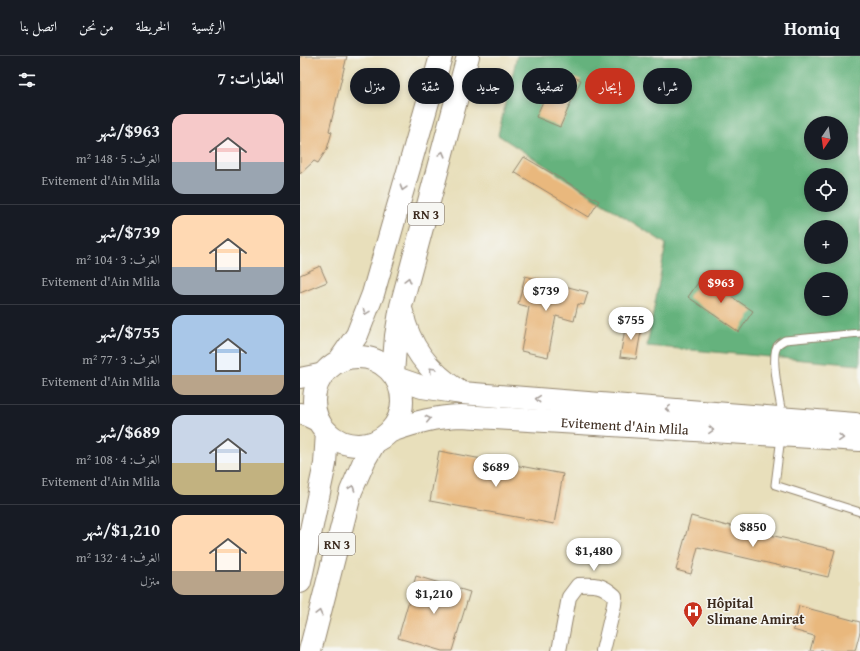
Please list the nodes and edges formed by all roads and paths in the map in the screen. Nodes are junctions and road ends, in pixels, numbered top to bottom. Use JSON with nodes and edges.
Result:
{"nodes":[{"id":1,"x":441,"y":56,"type":"edge"},
{"id":2,"x":468,"y":56,"type":"edge"},
{"id":3,"x":401,"y":306,"type":"junction"},
{"id":4,"x":860,"y":333,"type":"edge"},
{"id":5,"x":331,"y":367,"type":"junction"},
{"id":6,"x":395,"y":375,"type":"junction"},
{"id":7,"x":300,"y":378,"type":"edge"},
{"id":8,"x":462,"y":393,"type":"junction"},
{"id":9,"x":300,"y":413,"type":"edge"},
{"id":10,"x":860,"y":424,"type":"edge"},
{"id":11,"x":782,"y":426,"type":"junction"},
{"id":12,"x":323,"y":427,"type":"junction"},
{"id":13,"x":383,"y":436,"type":"junction"},
{"id":14,"x":860,"y":440,"type":"edge"},
{"id":15,"x":860,"y":512,"type":"edge"},
{"id":16,"x":300,"y":582,"type":"edge"},
{"id":17,"x":310,"y":651,"type":"edge"},
{"id":18,"x":559,"y":651,"type":"edge"},
{"id":19,"x":603,"y":651,"type":"edge"}],
"edges":[{"from":1,"to":5,"type":"highway","number":"RN 3","one_way":true},
{"from":3,"to":2,"type":"highway","number":"RN 3","one_way":true},
{"from":3,"to":6,"type":"highway","number":"RN 3"},
{"from":8,"to":3,"type":"highway","one_way":true},
{"from":4,"to":11,"type":"lane"},
{"from":5,"to":6,"type":"highway"},
{"from":5,"to":7,"type":"main road"},
{"from":5,"to":12,"type":"highway"},
{"from":6,"to":8,"type":"highway","name":"Evitement d'Ain Mlila"},
{"from":6,"to":13,"type":"highway"},
{"from":11,"to":8,"type":"highway","name":"Evitement d'Ain Mlila","one_way":true},
{"from":9,"to":12,"type":"main road"},
{"from":10,"to":11,"type":"highway","name":"Evitement d'Ain Mlila"},
{"from":13,"to":11,"type":"highway","name":"Evitement d'Ain Mlila","one_way":true},
{"from":11,"to":14,"type":"highway","name":"Evitement d'Ain Mlila","one_way":true},
{"from":11,"to":15,"type":"lane"},
{"from":12,"to":13,"type":"highway"},
{"from":12,"to":16,"type":"highway","number":"RN 3"},
{"from":17,"to":13,"type":"highway","number":"RN 3","one_way":true},
{"from":18,"to":19,"type":"street"}]}
